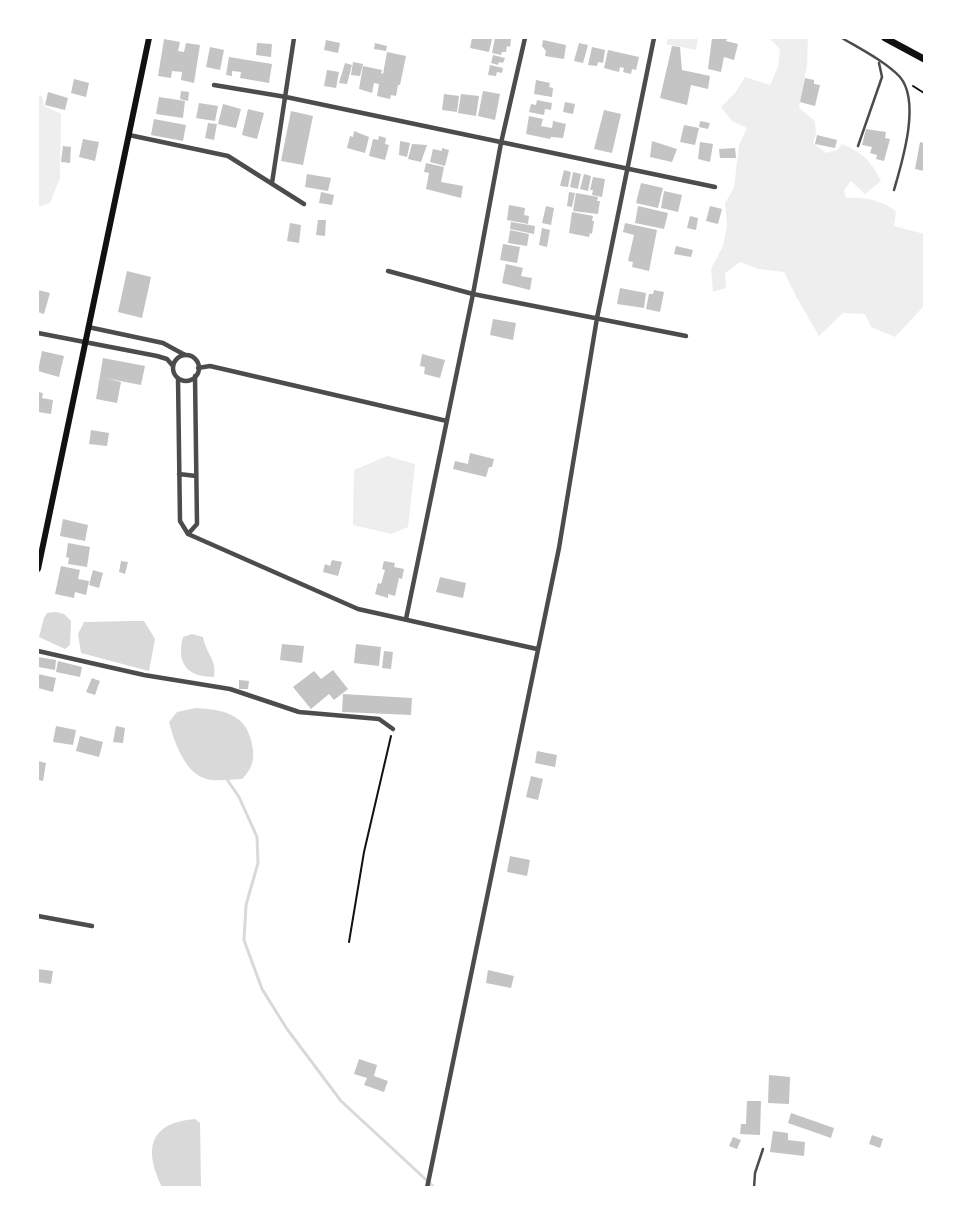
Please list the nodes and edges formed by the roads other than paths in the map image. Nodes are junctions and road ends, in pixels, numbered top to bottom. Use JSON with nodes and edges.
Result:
{"nodes":[{"id":1,"x":149,"y":38,"type":"edge"},
{"id":2,"x":294,"y":38,"type":"edge"},
{"id":3,"x":526,"y":38,"type":"edge"},
{"id":4,"x":654,"y":38,"type":"edge"},
{"id":5,"x":842,"y":38,"type":"edge"},
{"id":6,"x":885,"y":38,"type":"edge"},
{"id":7,"x":924,"y":59,"type":"edge"},
{"id":8,"x":878,"y":61,"type":"junction"},
{"id":9,"x":214,"y":85,"type":"dead end"},
{"id":10,"x":286,"y":97,"type":"junction"},
{"id":11,"x":128,"y":135,"type":"junction"},
{"id":12,"x":501,"y":143,"type":"junction"},
{"id":13,"x":858,"y":146,"type":"dead end"},
{"id":14,"x":626,"y":169,"type":"junction"},
{"id":15,"x":272,"y":183,"type":"junction"},
{"id":16,"x":715,"y":187,"type":"dead end"},
{"id":17,"x":894,"y":190,"type":"dead end"},
{"id":18,"x":304,"y":204,"type":"dead end"},
{"id":19,"x":388,"y":271,"type":"dead end"},
{"id":20,"x":473,"y":294,"type":"junction"},
{"id":21,"x":597,"y":318,"type":"junction"},
{"id":22,"x":88,"y":327,"type":"junction"},
{"id":23,"x":38,"y":333,"type":"edge"},
{"id":24,"x":686,"y":336,"type":"dead end"},
{"id":25,"x":85,"y":342,"type":"junction"},
{"id":26,"x":185,"y":355,"type":"junction"},
{"id":27,"x":173,"y":366,"type":"junction"},
{"id":28,"x":198,"y":368,"type":"junction"},
{"id":29,"x":195,"y":376,"type":"junction"},
{"id":30,"x":178,"y":378,"type":"junction"},
{"id":31,"x":447,"y":421,"type":"junction"},
{"id":32,"x":178,"y":474,"type":"junction"},
{"id":33,"x":196,"y":476,"type":"junction"},
{"id":34,"x":188,"y":534,"type":"junction"},
{"id":35,"x":38,"y":569,"type":"edge"},
{"id":36,"x":406,"y":619,"type":"junction"},
{"id":37,"x":537,"y":650,"type":"junction"},
{"id":38,"x":38,"y":651,"type":"edge"},
{"id":39,"x":393,"y":729,"type":"road end"},
{"id":40,"x":38,"y":916,"type":"edge"},
{"id":41,"x":92,"y":926,"type":"dead end"},
{"id":42,"x":763,"y":1149,"type":"dead end"},
{"id":43,"x":427,"y":1188,"type":"edge"},
{"id":44,"x":754,"y":1188,"type":"edge"}],
"edges":[{"from":1,"to":11,"type":"main road"},
{"from":2,"to":10,"type":"street"},
{"from":3,"to":12,"type":"street"},
{"from":4,"to":14,"type":"street"},
{"from":5,"to":8,"type":"lane"},
{"from":6,"to":7,"type":"main road"},
{"from":8,"to":13,"type":"lane"},
{"from":8,"to":17,"type":"lane"},
{"from":9,"to":10,"type":"street"},
{"from":10,"to":12,"type":"street"},
{"from":10,"to":15,"type":"street"},
{"from":11,"to":15,"type":"street"},
{"from":11,"to":22,"type":"main road"},
{"from":12,"to":14,"type":"street"},
{"from":12,"to":20,"type":"street"},
{"from":14,"to":16,"type":"street"},
{"from":14,"to":21,"type":"street"},
{"from":15,"to":18,"type":"street"},
{"from":19,"to":20,"type":"street"},
{"from":20,"to":21,"type":"street"},
{"from":20,"to":31,"type":"street"},
{"from":21,"to":24,"type":"street"},
{"from":21,"to":37,"type":"street"},
{"from":22,"to":25,"type":"main road"},
{"from":22,"to":26,"type":"street"},
{"from":23,"to":25,"type":"street"},
{"from":25,"to":27,"type":"street"},
{"from":25,"to":35,"type":"main road"},
{"from":26,"to":27,"type":"street"},
{"from":26,"to":28,"type":"street"},
{"from":27,"to":30,"type":"street"},
{"from":28,"to":29,"type":"street"},
{"from":28,"to":31,"type":"street"},
{"from":29,"to":30,"type":"street"},
{"from":29,"to":33,"type":"street"},
{"from":30,"to":32,"type":"street"},
{"from":31,"to":36,"type":"street"},
{"from":32,"to":33,"type":"street"},
{"from":32,"to":34,"type":"street"},
{"from":33,"to":34,"type":"street"},
{"from":34,"to":36,"type":"street"},
{"from":36,"to":37,"type":"street"},
{"from":37,"to":43,"type":"street"},
{"from":38,"to":39,"type":"street"},
{"from":40,"to":41,"type":"street"},
{"from":42,"to":44,"type":"lane"}]}
